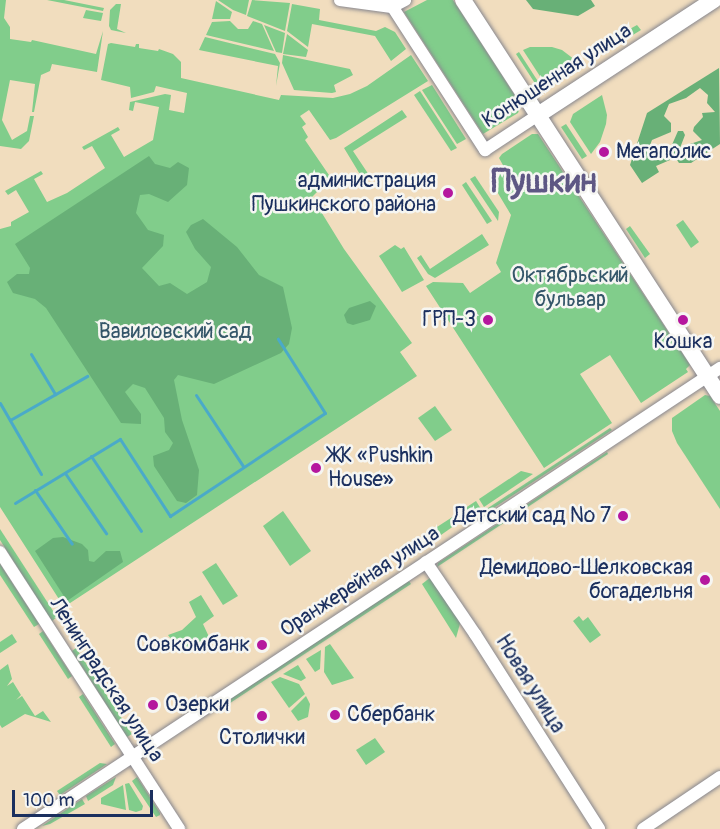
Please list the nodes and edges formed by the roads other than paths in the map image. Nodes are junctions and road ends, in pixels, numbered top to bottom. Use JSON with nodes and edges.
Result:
{"nodes":[{"id":1,"x":340,"y":0,"type":"edge"},
{"id":2,"x":405,"y":0,"type":"edge"},
{"id":3,"x":463,"y":0,"type":"edge"},
{"id":4,"x":714,"y":0,"type":"edge"},
{"id":5,"x":390,"y":3,"type":"edge"},
{"id":6,"x":538,"y":115,"type":"junction"},
{"id":7,"x":714,"y":372,"type":"edge"},
{"id":8,"x":720,"y":396,"type":"edge"},
{"id":9,"x":0,"y":552,"type":"edge"},
{"id":10,"x":426,"y":562,"type":"junction"},
{"id":11,"x":132,"y":756,"type":"junction"},
{"id":12,"x":720,"y":777,"type":"edge"},
{"id":13,"x":23,"y":829,"type":"edge"},
{"id":14,"x":179,"y":829,"type":"edge"},
{"id":15,"x":599,"y":829,"type":"edge"},
{"id":16,"x":643,"y":829,"type":"edge"}],
"edges":[{"from":1,"to":5,"type":"street"},
{"from":2,"to":5,"type":"street"},
{"from":3,"to":6,"type":"main road"},
{"from":4,"to":6,"type":"main road","name":"Конюшенная улица"},
{"from":5,"to":6,"type":"street","name":"Конюшенная улица"},
{"from":6,"to":7,"type":"main road"},
{"from":7,"to":8,"type":"main road"},
{"from":7,"to":10,"type":"street","name":"Оранжерейная улица"},
{"from":9,"to":11,"type":"street","name":"Ленинградская улица"},
{"from":10,"to":11,"type":"street","name":"Оранжерейная улица"},
{"from":10,"to":15,"type":"street","name":"Новая улица"},
{"from":11,"to":13,"type":"street","name":"Оранжерейная улица"},
{"from":11,"to":14,"type":"street","name":"Ленинградская улица"},
{"from":12,"to":16,"type":"street"}]}
